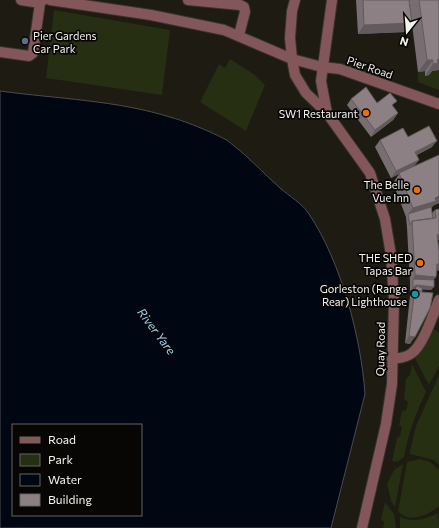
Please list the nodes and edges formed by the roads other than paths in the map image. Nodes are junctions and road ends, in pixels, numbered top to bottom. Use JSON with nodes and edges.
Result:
{"nodes":[{"id":1,"x":21,"y":0,"type":"edge"},
{"id":2,"x":50,"y":0,"type":"edge"},
{"id":3,"x":188,"y":0,"type":"edge"},
{"id":4,"x":295,"y":0,"type":"edge"},
{"id":5,"x":332,"y":0,"type":"edge"},
{"id":6,"x":41,"y":2,"type":"edge"},
{"id":7,"x":239,"y":36,"type":"junction"},
{"id":8,"x":0,"y":52,"type":"edge"},
{"id":9,"x":292,"y":59,"type":"junction"},
{"id":10,"x":322,"y":67,"type":"junction"},
{"id":11,"x":439,"y":104,"type":"edge"},
{"id":12,"x":327,"y":113,"type":"junction"},
{"id":13,"x":439,"y":300,"type":"edge"},
{"id":14,"x":392,"y":359,"type":"junction"},
{"id":15,"x":362,"y":528,"type":"edge"}],
"edges":[{"from":1,"to":6,"type":"street"},
{"from":2,"to":7,"type":"street","name":"Pier Road"},
{"from":3,"to":7,"type":"street"},
{"from":4,"to":9,"type":"street","name":"Quay Road"},
{"from":5,"to":10,"type":"street","name":"Quay Road"},
{"from":6,"to":8,"type":"street"},
{"from":7,"to":9,"type":"street","name":"Pier Road"},
{"from":9,"to":10,"type":"street","name":"Pier Road"},
{"from":9,"to":12,"type":"street","name":"Quay Road"},
{"from":10,"to":11,"type":"street","name":"Pier Road"},
{"from":10,"to":12,"type":"street","name":"Quay Road"},
{"from":12,"to":14,"type":"street","name":"Quay Road"},
{"from":13,"to":14,"type":"street"},
{"from":14,"to":15,"type":"street","name":"Quay Road"}]}
